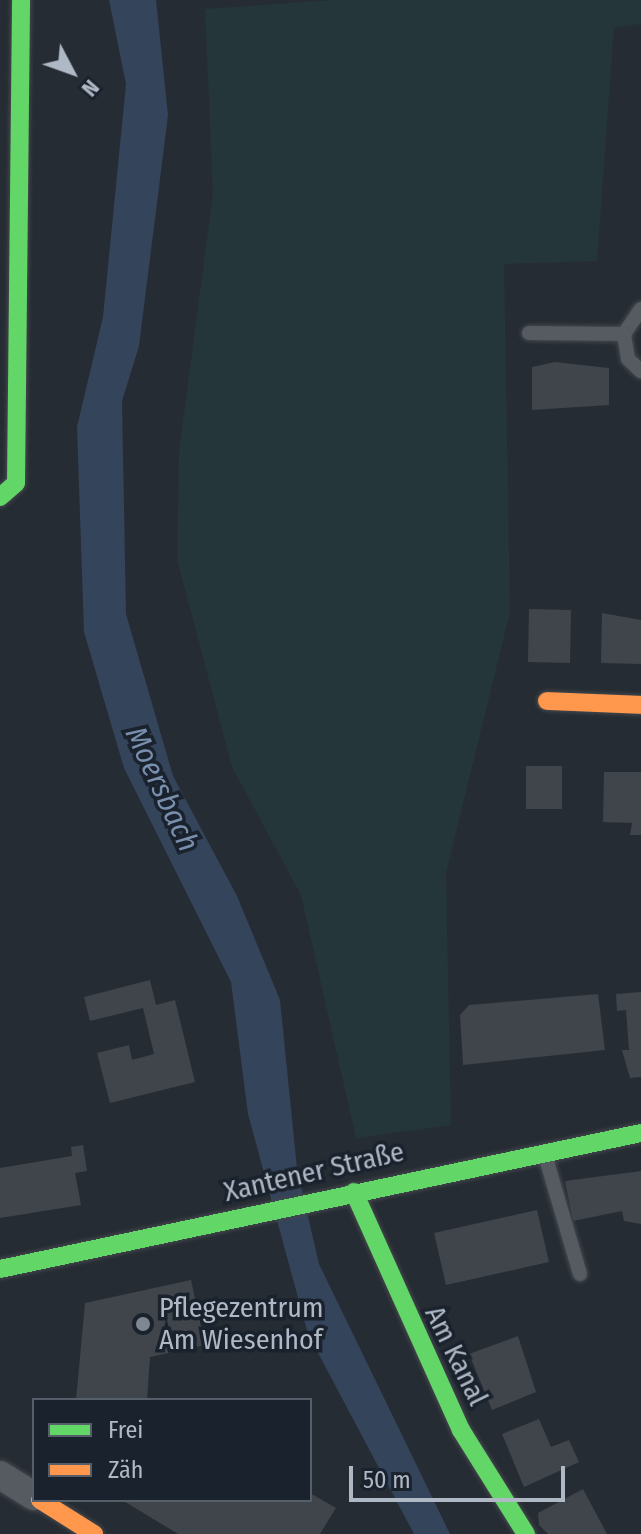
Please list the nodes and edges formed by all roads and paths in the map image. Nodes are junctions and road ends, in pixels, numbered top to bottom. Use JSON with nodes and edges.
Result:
{"nodes":[{"id":1,"x":21,"y":0,"type":"edge"},
{"id":2,"x":641,"y":309,"type":"edge"},
{"id":3,"x":529,"y":333,"type":"dead end"},
{"id":4,"x":624,"y":334,"type":"junction"},
{"id":5,"x":641,"y":371,"type":"edge"},
{"id":6,"x":0,"y":497,"type":"edge"},
{"id":7,"x":547,"y":701,"type":"dead end"},
{"id":8,"x":641,"y":705,"type":"edge"},
{"id":9,"x":641,"y":1133,"type":"edge"},
{"id":10,"x":544,"y":1149,"type":"junction"},
{"id":11,"x":354,"y":1192,"type":"junction"},
{"id":12,"x":0,"y":1269,"type":"edge"},
{"id":13,"x":580,"y":1274,"type":"dead end"},
{"id":14,"x":0,"y":1475,"type":"edge"},
{"id":15,"x":32,"y":1495,"type":"edge"},
{"id":16,"x":43,"y":1502,"type":"edge"},
{"id":17,"x":94,"y":1534,"type":"edge"},
{"id":18,"x":526,"y":1534,"type":"edge"}],
"edges":[{"from":1,"to":6,"type":"street"},
{"from":2,"to":4,"type":"lane"},
{"from":3,"to":4,"type":"lane"},
{"from":4,"to":5,"type":"lane"},
{"from":7,"to":8,"type":"street"},
{"from":9,"to":10,"type":"street","name":"Xantener Straße"},
{"from":10,"to":11,"type":"street","name":"Xantener Straße"},
{"from":10,"to":13,"type":"lane"},
{"from":11,"to":12,"type":"street","name":"Xantener Straße"},
{"from":11,"to":18,"type":"street","name":"Am Kanal"},
{"from":14,"to":15,"type":"street"},
{"from":16,"to":17,"type":"street"}]}
